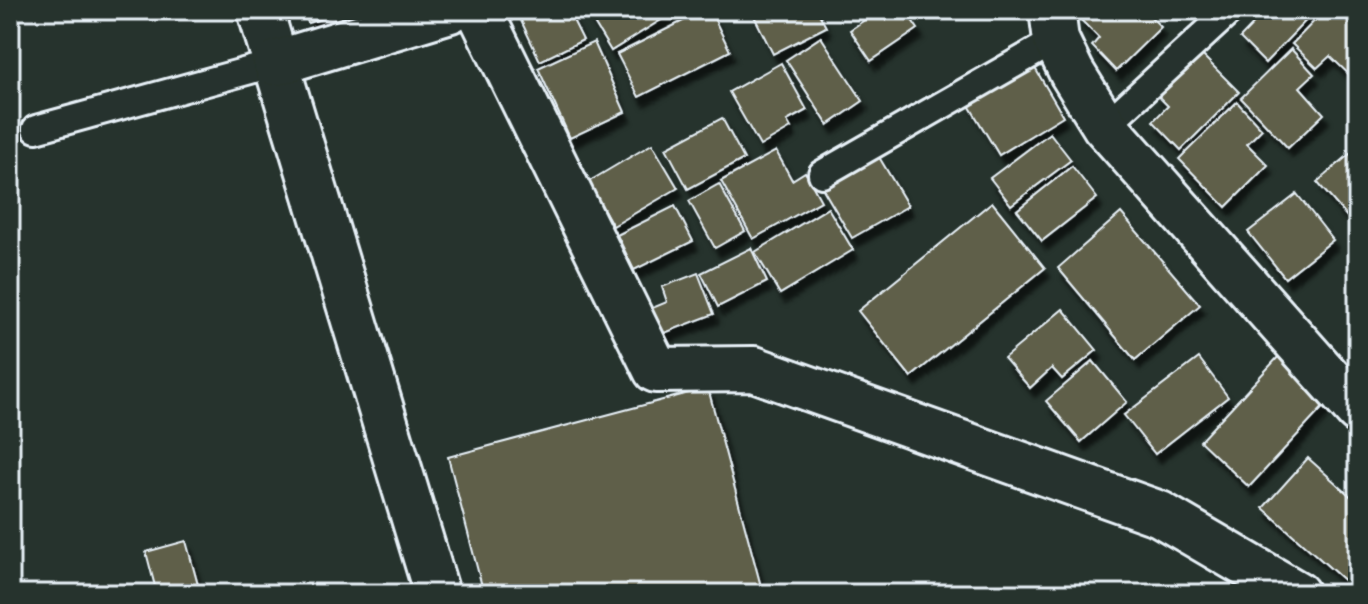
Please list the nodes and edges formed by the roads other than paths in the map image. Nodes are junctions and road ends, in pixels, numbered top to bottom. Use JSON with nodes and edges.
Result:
{"nodes":[{"id":1,"x":260,"y":10,"type":"edge"},
{"id":2,"x":450,"y":10,"type":"edge"},
{"id":3,"x":479,"y":10,"type":"edge"},
{"id":4,"x":1231,"y":10,"type":"edge"},
{"id":5,"x":1054,"y":25,"type":"edge"},
{"id":6,"x":276,"y":63,"type":"junction"},
{"id":7,"x":1105,"y":126,"type":"junction"},
{"id":8,"x":36,"y":129,"type":"dead end"},
{"id":9,"x":822,"y":174,"type":"dead end"},
{"id":10,"x":1358,"y":411,"type":"edge"},
{"id":11,"x":437,"y":594,"type":"edge"},
{"id":12,"x":1297,"y":594,"type":"edge"}],
"edges":[{"from":1,"to":6,"type":"street"},
{"from":2,"to":6,"type":"street"},
{"from":3,"to":12,"type":"street"},
{"from":4,"to":7,"type":"lane"},
{"from":5,"to":7,"type":"street"},
{"from":5,"to":9,"type":"lane"},
{"from":6,"to":8,"type":"lane"},
{"from":6,"to":11,"type":"street"},
{"from":7,"to":10,"type":"street"}]}
